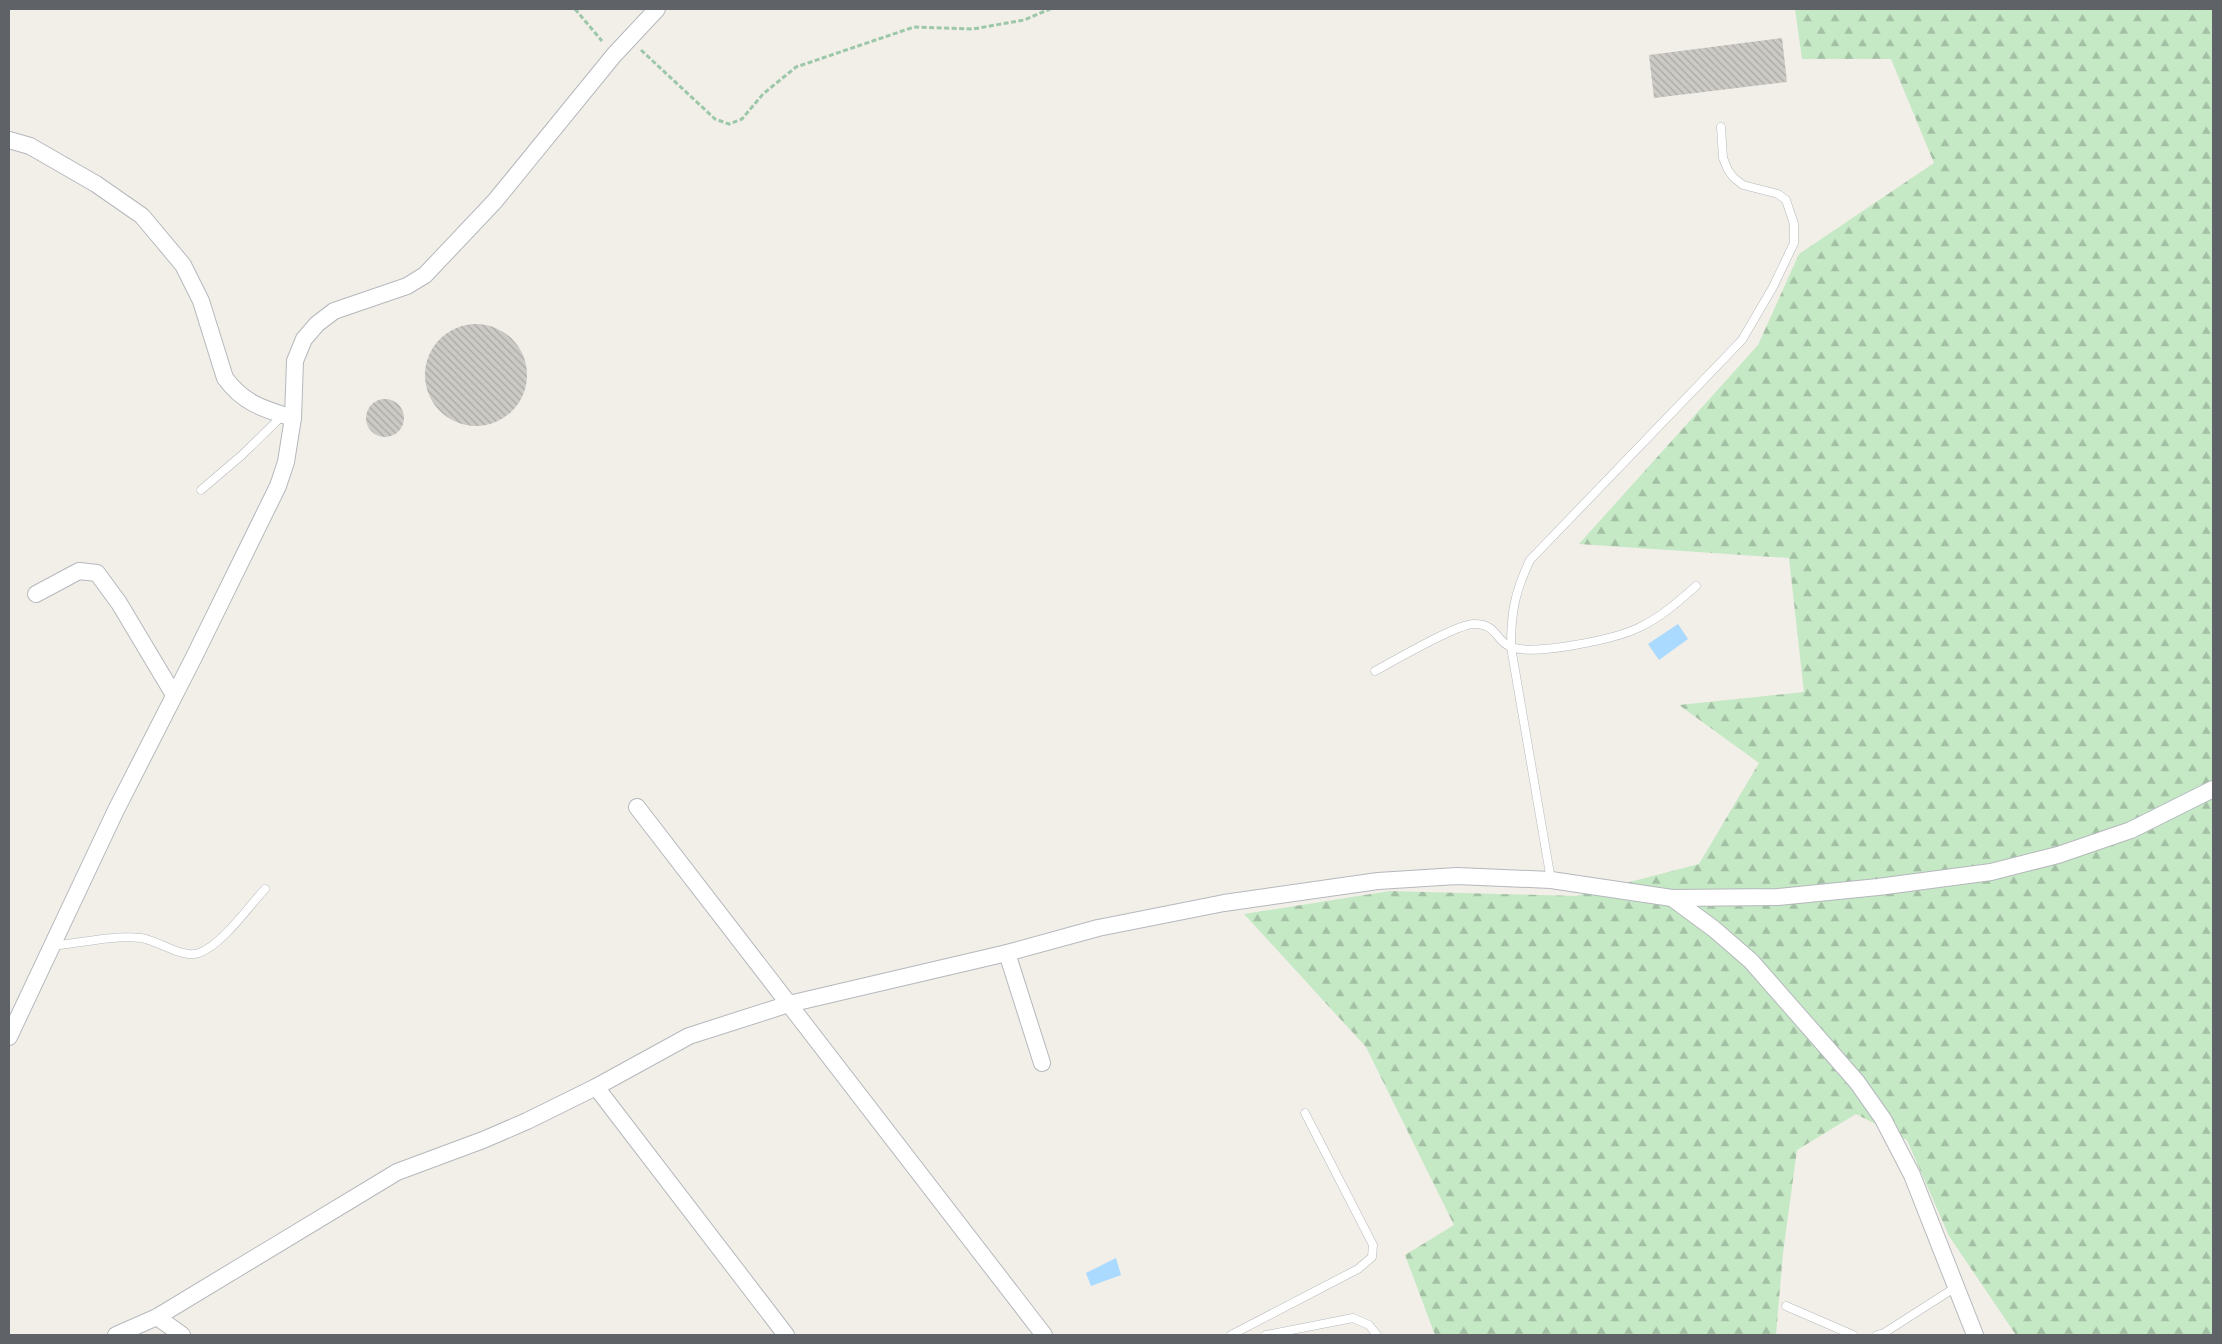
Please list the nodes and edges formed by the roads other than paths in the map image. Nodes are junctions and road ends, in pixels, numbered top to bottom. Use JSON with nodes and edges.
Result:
{"nodes":[{"id":1,"x":658,"y":9,"type":"edge"},
{"id":2,"x":1721,"y":127,"type":"dead end"},
{"id":3,"x":9,"y":140,"type":"edge"},
{"id":4,"x":288,"y":416,"type":"junction"},
{"id":5,"x":201,"y":490,"type":"dead end"},
{"id":6,"x":1696,"y":586,"type":"dead end"},
{"id":7,"x":36,"y":594,"type":"dead end"},
{"id":8,"x":1510,"y":647,"type":"junction"},
{"id":9,"x":1375,"y":671,"type":"dead end"},
{"id":10,"x":174,"y":695,"type":"junction"},
{"id":11,"x":2213,"y":789,"type":"edge"},
{"id":12,"x":637,"y":807,"type":"dead end"},
{"id":13,"x":1550,"y":880,"type":"junction"},
{"id":14,"x":265,"y":889,"type":"dead end"},
{"id":15,"x":1672,"y":898,"type":"junction"},
{"id":16,"x":52,"y":946,"type":"junction"},
{"id":17,"x":1007,"y":953,"type":"junction"},
{"id":18,"x":789,"y":1004,"type":"junction"},
{"id":19,"x":9,"y":1037,"type":"edge"},
{"id":20,"x":1042,"y":1063,"type":"dead end"},
{"id":21,"x":596,"y":1087,"type":"junction"},
{"id":22,"x":1305,"y":1113,"type":"dead end"},
{"id":23,"x":1956,"y":1287,"type":"junction"},
{"id":24,"x":1786,"y":1306,"type":"dead end"},
{"id":25,"x":158,"y":1317,"type":"junction"},
{"id":26,"x":116,"y":1335,"type":"edge"},
{"id":27,"x":182,"y":1335,"type":"edge"},
{"id":28,"x":786,"y":1335,"type":"edge"},
{"id":29,"x":1044,"y":1335,"type":"edge"},
{"id":30,"x":1231,"y":1335,"type":"edge"},
{"id":31,"x":1266,"y":1335,"type":"edge"},
{"id":32,"x":1377,"y":1335,"type":"edge"},
{"id":33,"x":1853,"y":1335,"type":"edge"},
{"id":34,"x":1877,"y":1335,"type":"edge"},
{"id":35,"x":1975,"y":1335,"type":"edge"}],
"edges":[{"from":1,"to":4,"type":"street"},
{"from":2,"to":8,"type":"lane"},
{"from":3,"to":4,"type":"street"},
{"from":4,"to":5,"type":"lane"},
{"from":4,"to":10,"type":"street"},
{"from":6,"to":8,"type":"lane"},
{"from":7,"to":10,"type":"street"},
{"from":8,"to":9,"type":"lane"},
{"from":8,"to":13,"type":"lane"},
{"from":10,"to":16,"type":"street"},
{"from":11,"to":15,"type":"street"},
{"from":12,"to":18,"type":"street"},
{"from":13,"to":15,"type":"street"},
{"from":13,"to":17,"type":"street"},
{"from":14,"to":16,"type":"lane"},
{"from":15,"to":23,"type":"street"},
{"from":16,"to":19,"type":"street"},
{"from":17,"to":18,"type":"street"},
{"from":17,"to":20,"type":"street"},
{"from":18,"to":21,"type":"street"},
{"from":18,"to":29,"type":"street"},
{"from":21,"to":25,"type":"street"},
{"from":21,"to":28,"type":"street"},
{"from":22,"to":30,"type":"lane"},
{"from":23,"to":34,"type":"lane"},
{"from":23,"to":35,"type":"street"},
{"from":24,"to":33,"type":"lane"},
{"from":25,"to":26,"type":"street"},
{"from":25,"to":27,"type":"street"},
{"from":31,"to":32,"type":"lane"}]}
